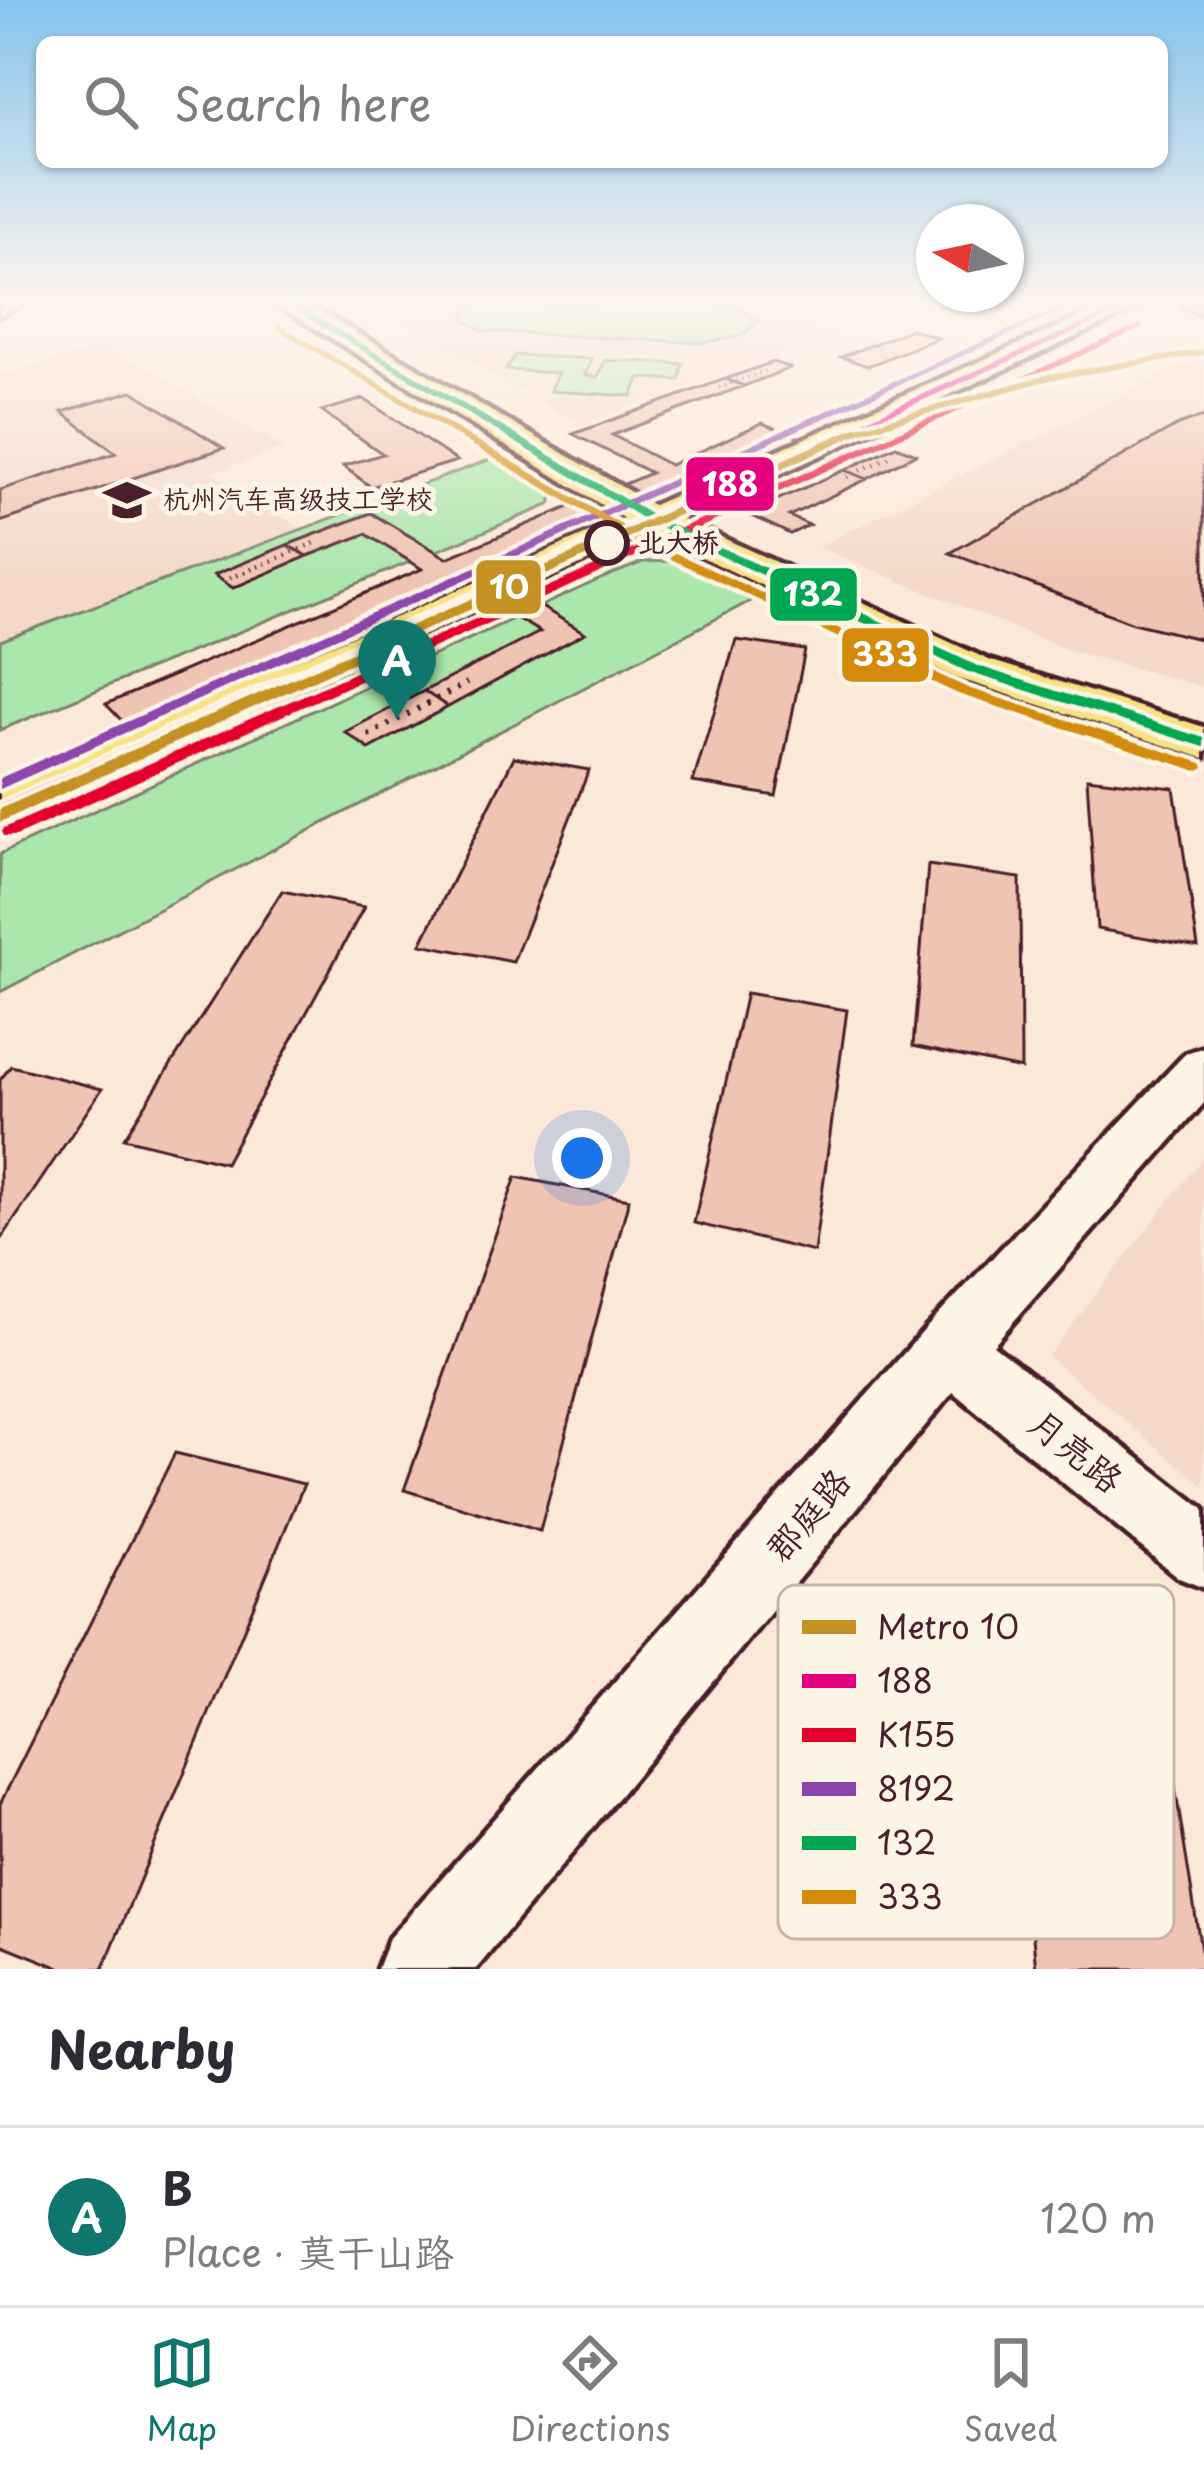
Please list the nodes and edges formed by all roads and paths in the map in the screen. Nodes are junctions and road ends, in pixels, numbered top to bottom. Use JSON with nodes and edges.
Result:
{"nodes":[{"id":1,"x":458,"y":397,"type":"edge"},
{"id":2,"x":480,"y":397,"type":"edge"},
{"id":3,"x":895,"y":397,"type":"edge"},
{"id":4,"x":914,"y":397,"type":"edge"},
{"id":5,"x":889,"y":457,"type":"dead end"},
{"id":6,"x":847,"y":477,"type":"dead end"},
{"id":7,"x":657,"y":506,"type":"junction"},
{"id":8,"x":320,"y":541,"type":"dead end"},
{"id":9,"x":230,"y":578,"type":"dead end"},
{"id":10,"x":467,"y":683,"type":"dead end"},
{"id":11,"x":1204,"y":715,"type":"edge"},
{"id":12,"x":368,"y":735,"type":"dead end"},
{"id":13,"x":1204,"y":743,"type":"edge"},
{"id":14,"x":0,"y":782,"type":"edge"},
{"id":15,"x":0,"y":810,"type":"edge"},
{"id":16,"x":1204,"y":1068,"type":"edge"},
{"id":17,"x":949,"y":1349,"type":"junction"},
{"id":18,"x":1204,"y":1553,"type":"edge"},
{"id":19,"x":420,"y":1969,"type":"edge"}],
"edges":[{"from":1,"to":7,"type":"main road"},
{"from":2,"to":7,"type":"main road"},
{"from":3,"to":7,"type":"main road"},
{"from":4,"to":7,"type":"main road"},
{"from":5,"to":6,"type":"path"},
{"from":7,"to":11,"type":"main road"},
{"from":7,"to":13,"type":"main road"},
{"from":7,"to":14,"type":"main road"},
{"from":7,"to":15,"type":"main road"},
{"from":8,"to":9,"type":"path"},
{"from":10,"to":12,"type":"path"},
{"from":16,"to":17,"type":"street","name":"郡庭路"},
{"from":17,"to":18,"type":"street","name":"月亮路"},
{"from":17,"to":19,"type":"street","name":"郡庭路"}]}
